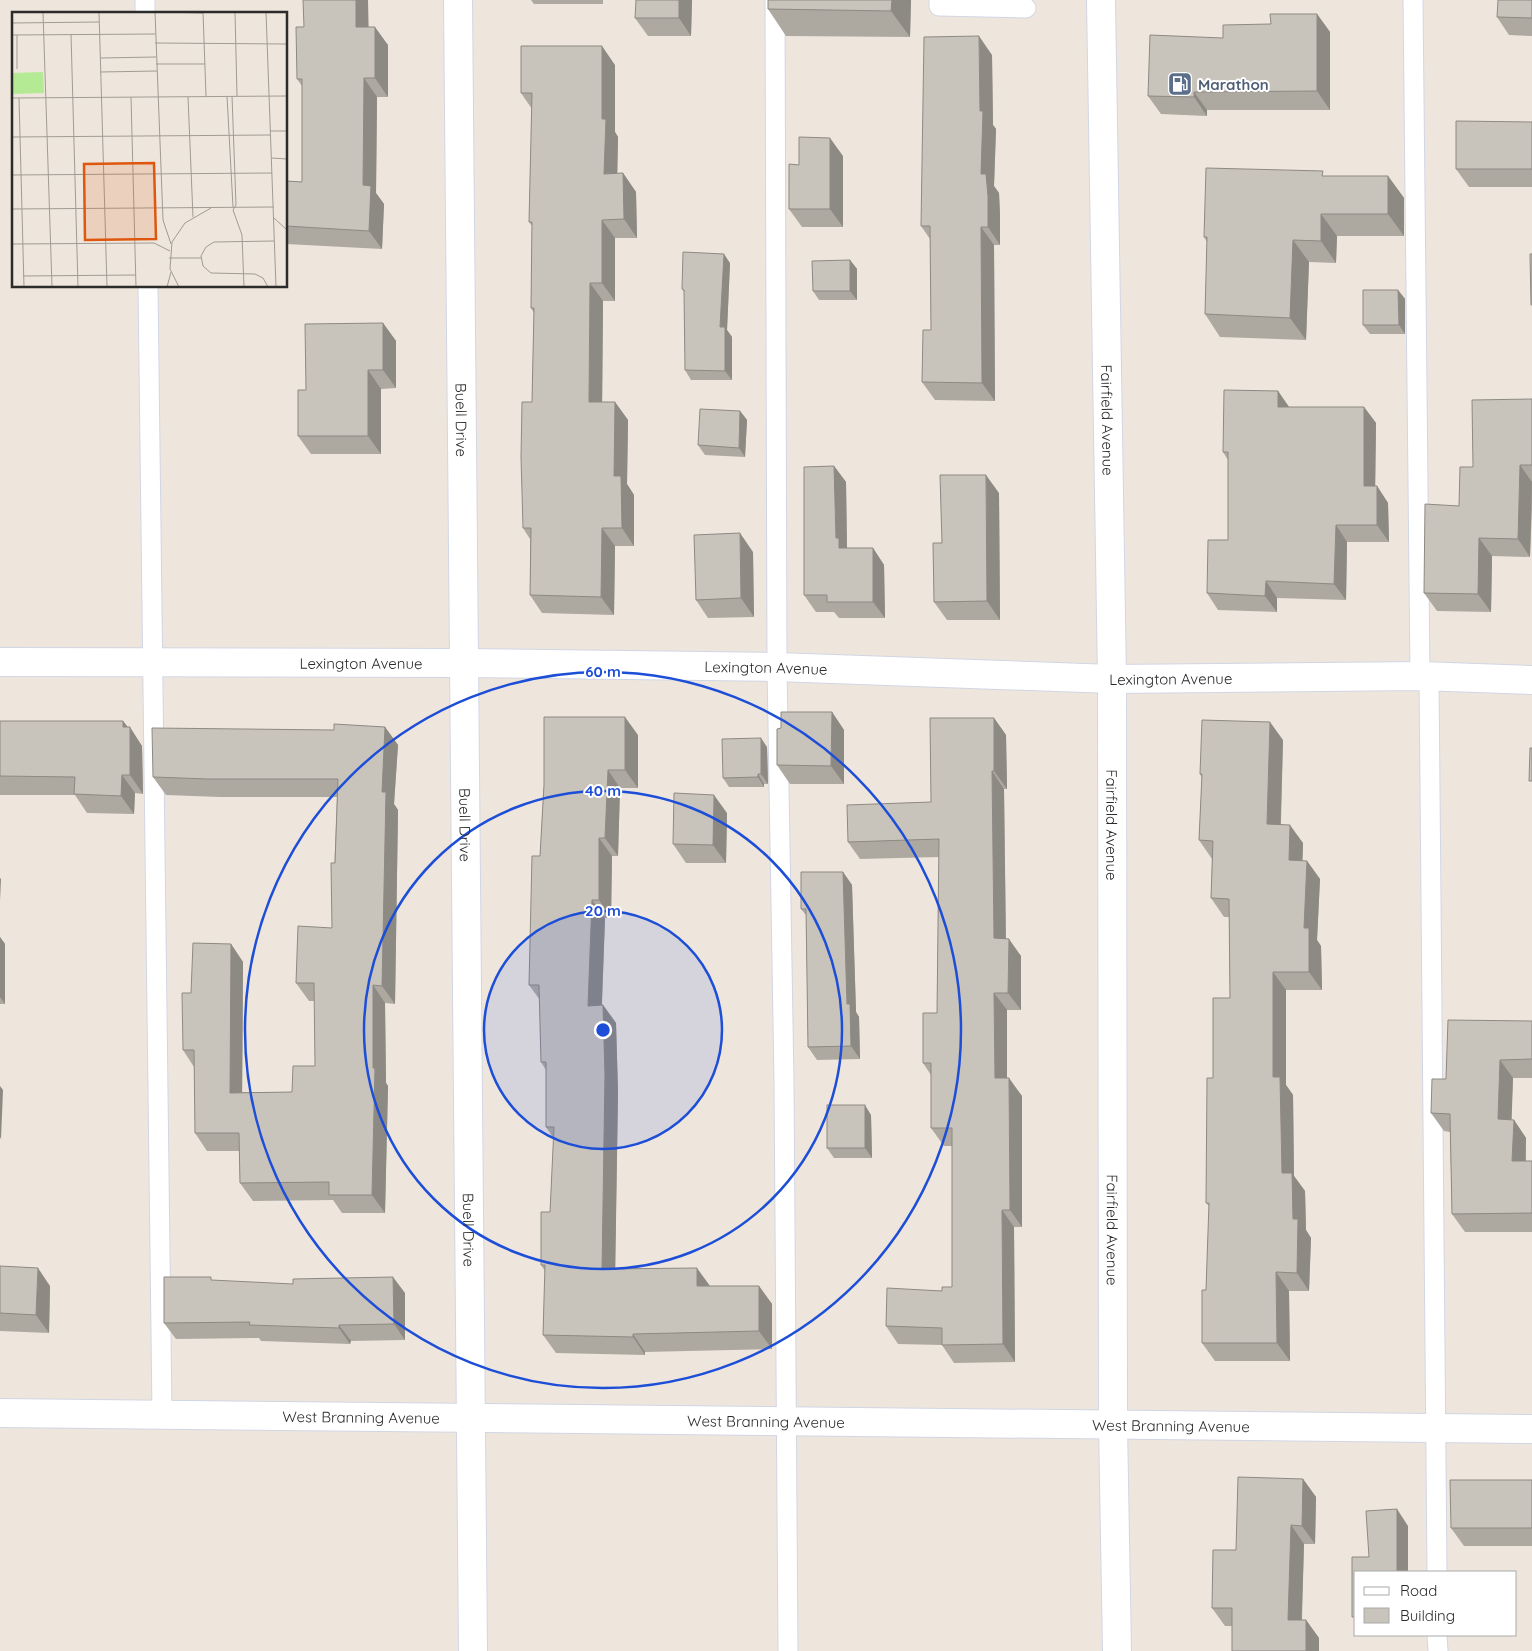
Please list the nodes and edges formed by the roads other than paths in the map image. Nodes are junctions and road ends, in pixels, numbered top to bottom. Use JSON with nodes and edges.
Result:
{"nodes":[{"id":1,"x":458,"y":0,"type":"edge"},
{"id":2,"x":775,"y":0,"type":"edge"},
{"id":3,"x":939,"y":0,"type":"edge"},
{"id":4,"x":1101,"y":0,"type":"edge"},
{"id":5,"x":1413,"y":0,"type":"edge"},
{"id":6,"x":1026,"y":8,"type":"dead end"},
{"id":7,"x":148,"y":288,"type":"edge"},
{"id":8,"x":0,"y":662,"type":"edge"},
{"id":9,"x":151,"y":662,"type":"junction"},
{"id":10,"x":463,"y":663,"type":"junction"},
{"id":11,"x":777,"y":667,"type":"junction"},
{"id":12,"x":1424,"y":676,"type":"junction"},
{"id":13,"x":1112,"y":679,"type":"junction"},
{"id":14,"x":1532,"y":680,"type":"edge"},
{"id":15,"x":0,"y":1413,"type":"edge"},
{"id":16,"x":162,"y":1414,"type":"junction"},
{"id":17,"x":471,"y":1418,"type":"junction"},
{"id":18,"x":785,"y":1420,"type":"junction"},
{"id":19,"x":1113,"y":1425,"type":"junction"},
{"id":20,"x":1435,"y":1428,"type":"junction"},
{"id":21,"x":1532,"y":1429,"type":"edge"},
{"id":22,"x":1437,"y":1571,"type":"edge"},
{"id":23,"x":1437,"y":1636,"type":"edge"},
{"id":24,"x":474,"y":1651,"type":"edge"},
{"id":25,"x":788,"y":1651,"type":"edge"},
{"id":26,"x":1117,"y":1651,"type":"edge"},
{"id":27,"x":1438,"y":1651,"type":"edge"}],
"edges":[{"from":1,"to":10,"type":"street","name":"Buell Drive"},
{"from":2,"to":11,"type":"lane"},
{"from":3,"to":6,"type":"lane"},
{"from":4,"to":13,"type":"street","name":"Fairfield Avenue"},
{"from":5,"to":12,"type":"lane"},
{"from":7,"to":9,"type":"lane"},
{"from":8,"to":9,"type":"street","name":"Lexington Avenue"},
{"from":9,"to":10,"type":"street","name":"Lexington Avenue"},
{"from":9,"to":16,"type":"lane"},
{"from":10,"to":11,"type":"street","name":"Lexington Avenue"},
{"from":10,"to":17,"type":"street","name":"Buell Drive"},
{"from":11,"to":13,"type":"street","name":"Lexington Avenue"},
{"from":11,"to":18,"type":"lane"},
{"from":12,"to":13,"type":"street","name":"Lexington Avenue"},
{"from":12,"to":14,"type":"street","name":"Lexington Avenue"},
{"from":12,"to":20,"type":"lane"},
{"from":13,"to":19,"type":"street","name":"Fairfield Avenue"},
{"from":15,"to":16,"type":"street","name":"West Branning Avenue"},
{"from":16,"to":17,"type":"street","name":"West Branning Avenue"},
{"from":17,"to":18,"type":"street","name":"West Branning Avenue"},
{"from":17,"to":24,"type":"street","name":"Buell Drive"},
{"from":18,"to":19,"type":"street","name":"West Branning Avenue"},
{"from":18,"to":25,"type":"lane"},
{"from":19,"to":20,"type":"street","name":"West Branning Avenue"},
{"from":19,"to":26,"type":"street","name":"Fairfield Avenue"},
{"from":20,"to":21,"type":"street","name":"West Branning Avenue"},
{"from":20,"to":22,"type":"lane"},
{"from":23,"to":27,"type":"lane"}]}
